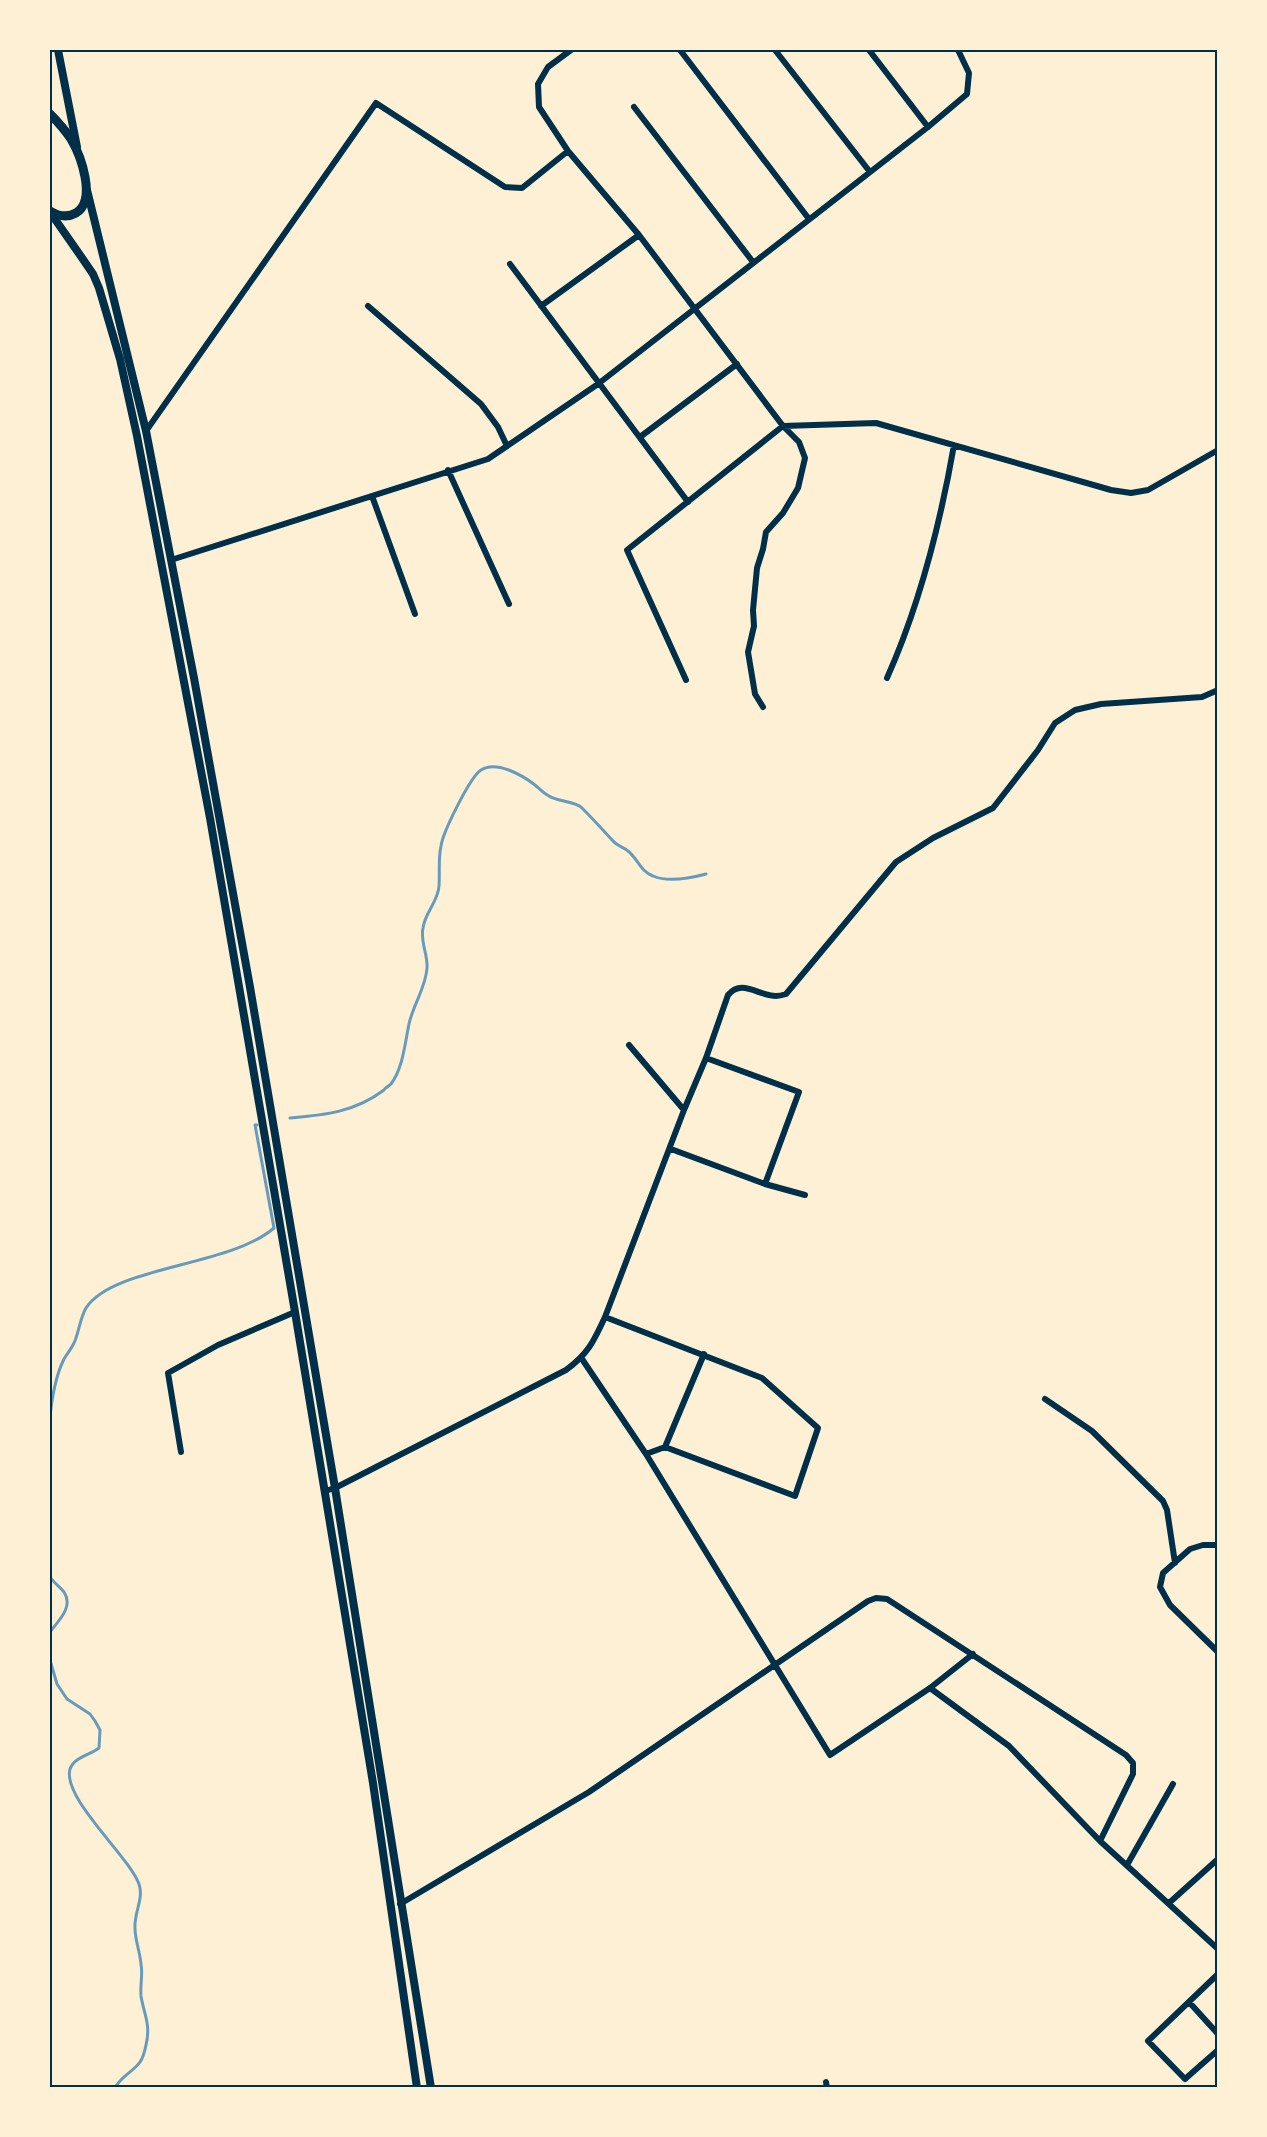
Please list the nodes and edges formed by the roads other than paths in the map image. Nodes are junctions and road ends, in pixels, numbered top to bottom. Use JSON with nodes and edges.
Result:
{"nodes":[{"id":1,"x":58,"y":50,"type":"edge"},
{"id":2,"x":571,"y":50,"type":"edge"},
{"id":3,"x":680,"y":50,"type":"edge"},
{"id":4,"x":775,"y":50,"type":"edge"},
{"id":5,"x":869,"y":50,"type":"edge"},
{"id":6,"x":958,"y":50,"type":"edge"},
{"id":7,"x":634,"y":107,"type":"dead end"},
{"id":8,"x":50,"y":114,"type":"edge"},
{"id":9,"x":928,"y":127,"type":"junction"},
{"id":10,"x":568,"y":151,"type":"junction"},
{"id":11,"x":79,"y":156,"type":"junction"},
{"id":12,"x":870,"y":172,"type":"junction"},
{"id":13,"x":87,"y":190,"type":"junction"},
{"id":14,"x":50,"y":212,"type":"edge"},
{"id":15,"x":809,"y":219,"type":"junction"},
{"id":16,"x":639,"y":235,"type":"junction"},
{"id":17,"x":753,"y":262,"type":"junction"},
{"id":18,"x":510,"y":264,"type":"dead end"},
{"id":19,"x":368,"y":306,"type":"dead end"},
{"id":20,"x":541,"y":306,"type":"junction"},
{"id":21,"x":694,"y":309,"type":"junction"},
{"id":22,"x":737,"y":364,"type":"junction"},
{"id":23,"x":598,"y":384,"type":"junction"},
{"id":24,"x":783,"y":426,"type":"junction"},
{"id":25,"x":146,"y":431,"type":"junction"},
{"id":26,"x":640,"y":437,"type":"junction"},
{"id":27,"x":954,"y":445,"type":"junction"},
{"id":28,"x":507,"y":446,"type":"junction"},
{"id":29,"x":1218,"y":450,"type":"edge"},
{"id":30,"x":448,"y":470,"type":"junction"},
{"id":31,"x":372,"y":496,"type":"junction"},
{"id":32,"x":688,"y":502,"type":"junction"},
{"id":33,"x":171,"y":560,"type":"junction"},
{"id":34,"x":509,"y":604,"type":"dead end"},
{"id":35,"x":415,"y":614,"type":"dead end"},
{"id":36,"x":887,"y":678,"type":"dead end"},
{"id":37,"x":686,"y":680,"type":"dead end"},
{"id":38,"x":1218,"y":690,"type":"edge"},
{"id":39,"x":763,"y":707,"type":"dead end"},
{"id":40,"x":629,"y":1045,"type":"dead end"},
{"id":41,"x":706,"y":1058,"type":"junction"},
{"id":42,"x":684,"y":1110,"type":"junction"},
{"id":43,"x":671,"y":1149,"type":"junction"},
{"id":44,"x":765,"y":1184,"type":"junction"},
{"id":45,"x":805,"y":1195,"type":"dead end"},
{"id":46,"x":295,"y":1312,"type":"junction"},
{"id":47,"x":605,"y":1317,"type":"junction"},
{"id":48,"x":704,"y":1354,"type":"junction"},
{"id":49,"x":582,"y":1359,"type":"junction"},
{"id":50,"x":1045,"y":1400,"type":"dead end"},
{"id":51,"x":665,"y":1447,"type":"junction"},
{"id":52,"x":181,"y":1452,"type":"dead end"},
{"id":53,"x":646,"y":1454,"type":"junction"},
{"id":54,"x":335,"y":1488,"type":"junction"},
{"id":55,"x":324,"y":1491,"type":"junction"},
{"id":56,"x":1218,"y":1545,"type":"edge"},
{"id":57,"x":1175,"y":1563,"type":"junction"},
{"id":58,"x":1218,"y":1652,"type":"edge"},
{"id":59,"x":973,"y":1654,"type":"junction"},
{"id":60,"x":775,"y":1666,"type":"junction"},
{"id":61,"x":930,"y":1689,"type":"junction"},
{"id":62,"x":1173,"y":1784,"type":"dead end"},
{"id":63,"x":1100,"y":1841,"type":"junction"},
{"id":64,"x":1218,"y":1859,"type":"edge"},
{"id":65,"x":1127,"y":1865,"type":"junction"},
{"id":66,"x":1169,"y":1903,"type":"junction"},
{"id":67,"x":400,"y":1904,"type":"junction"},
{"id":68,"x":1218,"y":1938,"type":"edge"},
{"id":69,"x":1215,"y":1946,"type":"edge"},
{"id":70,"x":1218,"y":1974,"type":"edge"},
{"id":71,"x":1189,"y":2002,"type":"junction"},
{"id":72,"x":1218,"y":2034,"type":"edge"},
{"id":73,"x":1218,"y":2050,"type":"edge"},
{"id":74,"x":417,"y":2088,"type":"edge"},
{"id":75,"x":430,"y":2088,"type":"edge"}],
"edges":[{"from":1,"to":11,"type":"main road"},
{"from":2,"to":10,"type":"street"},
{"from":3,"to":15,"type":"street"},
{"from":4,"to":12,"type":"street"},
{"from":5,"to":9,"type":"street"},
{"from":6,"to":9,"type":"street"},
{"from":7,"to":17,"type":"street"},
{"from":8,"to":11,"type":"highway"},
{"from":9,"to":12,"type":"street"},
{"from":10,"to":16,"type":"street"},
{"from":10,"to":25,"type":"street"},
{"from":11,"to":13,"type":"highway"},
{"from":12,"to":15,"type":"street"},
{"from":13,"to":14,"type":"highway"},
{"from":13,"to":25,"type":"main road"},
{"from":14,"to":46,"type":"main road"},
{"from":15,"to":17,"type":"street"},
{"from":16,"to":20,"type":"street"},
{"from":16,"to":21,"type":"street"},
{"from":17,"to":21,"type":"street"},
{"from":18,"to":20,"type":"street"},
{"from":19,"to":28,"type":"street"},
{"from":20,"to":23,"type":"street"},
{"from":21,"to":22,"type":"street"},
{"from":21,"to":23,"type":"street"},
{"from":22,"to":24,"type":"street"},
{"from":22,"to":26,"type":"street"},
{"from":23,"to":26,"type":"street"},
{"from":23,"to":28,"type":"street"},
{"from":24,"to":27,"type":"street"},
{"from":24,"to":32,"type":"street"},
{"from":24,"to":39,"type":"street"},
{"from":25,"to":33,"type":"main road"},
{"from":26,"to":32,"type":"street"},
{"from":27,"to":29,"type":"street"},
{"from":27,"to":36,"type":"street"},
{"from":28,"to":30,"type":"street"},
{"from":30,"to":31,"type":"street"},
{"from":30,"to":34,"type":"street"},
{"from":31,"to":33,"type":"street"},
{"from":31,"to":35,"type":"street"},
{"from":32,"to":37,"type":"street"},
{"from":33,"to":54,"type":"main road"},
{"from":38,"to":41,"type":"street"},
{"from":40,"to":42,"type":"street"},
{"from":41,"to":42,"type":"street"},
{"from":41,"to":44,"type":"street"},
{"from":42,"to":43,"type":"street"},
{"from":43,"to":44,"type":"street"},
{"from":43,"to":47,"type":"street"},
{"from":44,"to":45,"type":"street"},
{"from":46,"to":52,"type":"street"},
{"from":46,"to":55,"type":"main road"},
{"from":47,"to":48,"type":"street"},
{"from":47,"to":49,"type":"street"},
{"from":48,"to":51,"type":"street"},
{"from":48,"to":51,"type":"street"},
{"from":49,"to":53,"type":"street"},
{"from":49,"to":54,"type":"street"},
{"from":50,"to":57,"type":"street"},
{"from":51,"to":53,"type":"street"},
{"from":53,"to":60,"type":"street"},
{"from":54,"to":55,"type":"street"},
{"from":54,"to":67,"type":"main road"},
{"from":55,"to":74,"type":"main road"},
{"from":56,"to":57,"type":"street"},
{"from":57,"to":58,"type":"street"},
{"from":59,"to":60,"type":"street"},
{"from":59,"to":61,"type":"street"},
{"from":59,"to":63,"type":"street"},
{"from":60,"to":61,"type":"street"},
{"from":60,"to":67,"type":"street"},
{"from":61,"to":63,"type":"street"},
{"from":62,"to":65,"type":"street"},
{"from":63,"to":65,"type":"street"},
{"from":64,"to":66,"type":"street"},
{"from":65,"to":66,"type":"street"},
{"from":66,"to":69,"type":"street"},
{"from":67,"to":75,"type":"main road"},
{"from":68,"to":69,"type":"street"},
{"from":70,"to":71,"type":"street"},
{"from":71,"to":72,"type":"street"},
{"from":71,"to":73,"type":"street"}]}
